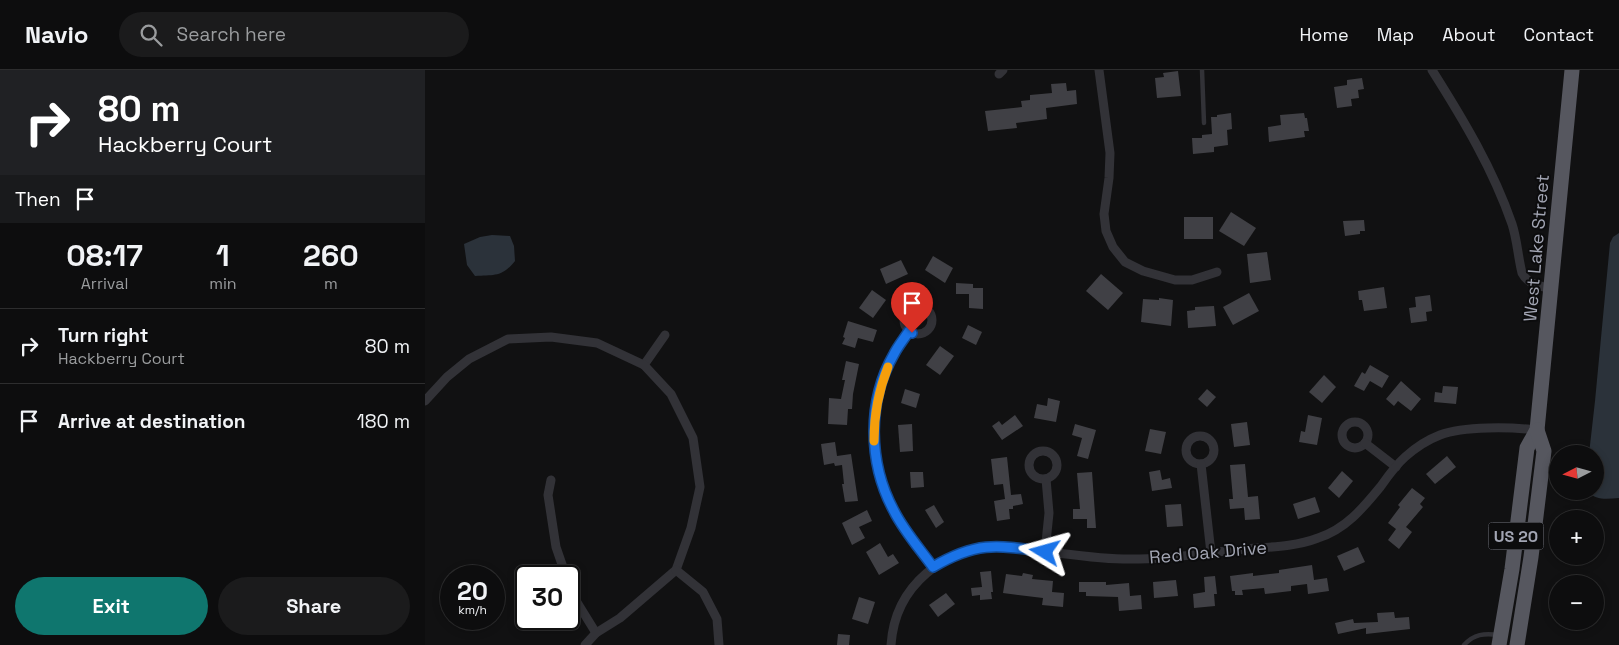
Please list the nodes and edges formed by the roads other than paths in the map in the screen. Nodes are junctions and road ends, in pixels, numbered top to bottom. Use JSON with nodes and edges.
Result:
{"nodes":[{"id":1,"x":1099,"y":70,"type":"edge"},
{"id":2,"x":1203,"y":70,"type":"edge"},
{"id":3,"x":1432,"y":70,"type":"edge"},
{"id":4,"x":1572,"y":70,"type":"edge"},
{"id":5,"x":1204,"y":123,"type":"dead end"},
{"id":6,"x":1217,"y":272,"type":"dead end"},
{"id":7,"x":1551,"y":289,"type":"junction"},
{"id":8,"x":909,"y":331,"type":"dead end"},
{"id":9,"x":665,"y":336,"type":"dead end"},
{"id":10,"x":643,"y":364,"type":"junction"},
{"id":11,"x":425,"y":401,"type":"edge"},
{"id":12,"x":1537,"y":430,"type":"junction"},
{"id":13,"x":1365,"y":444,"type":"dead end"},
{"id":14,"x":1201,"y":464,"type":"dead end"},
{"id":15,"x":1396,"y":466,"type":"junction"},
{"id":16,"x":1047,"y":479,"type":"dead end"},
{"id":17,"x":551,"y":480,"type":"dead end"},
{"id":18,"x":1045,"y":552,"type":"junction"},
{"id":19,"x":1211,"y":552,"type":"junction"},
{"id":20,"x":562,"y":565,"type":"edge"},
{"id":21,"x":933,"y":567,"type":"junction"},
{"id":22,"x":676,"y":570,"type":"junction"},
{"id":23,"x":580,"y":607,"type":"edge"},
{"id":24,"x":596,"y":633,"type":"junction"},
{"id":25,"x":1499,"y":640,"type":"edge"},
{"id":26,"x":585,"y":645,"type":"edge"},
{"id":27,"x":719,"y":645,"type":"edge"},
{"id":28,"x":891,"y":645,"type":"edge"},
{"id":29,"x":1464,"y":645,"type":"edge"},
{"id":30,"x":1517,"y":645,"type":"edge"}],
"edges":[{"from":1,"to":6,"type":"street"},
{"from":2,"to":5,"type":"lane"},
{"from":3,"to":7,"type":"street"},
{"from":4,"to":7,"type":"highway","name":"West Lake Street","number":"US 20"},
{"from":7,"to":12,"type":"highway","name":"West Lake Street","number":"US 20"},
{"from":8,"to":21,"type":"street"},
{"from":9,"to":10,"type":"street"},
{"from":10,"to":11,"type":"street"},
{"from":10,"to":22,"type":"street"},
{"from":12,"to":15,"type":"street","name":"Red Oak Drive"},
{"from":12,"to":25,"type":"highway","name":"West Lake Street","number":"US 20"},
{"from":12,"to":30,"type":"highway","name":"West Lake Street","number":"US 20"},
{"from":13,"to":15,"type":"street"},
{"from":14,"to":19,"type":"street"},
{"from":15,"to":19,"type":"street","name":"Red Oak Drive"},
{"from":16,"to":18,"type":"street"},
{"from":17,"to":20,"type":"street"},
{"from":18,"to":19,"type":"street","name":"Red Oak Drive"},
{"from":18,"to":21,"type":"street","name":"Red Oak Drive"},
{"from":21,"to":28,"type":"street","name":"Red Oak Drive"},
{"from":22,"to":24,"type":"street"},
{"from":22,"to":27,"type":"street"},
{"from":23,"to":24,"type":"street"},
{"from":24,"to":26,"type":"street"},
{"from":25,"to":29,"type":"lane"}]}
